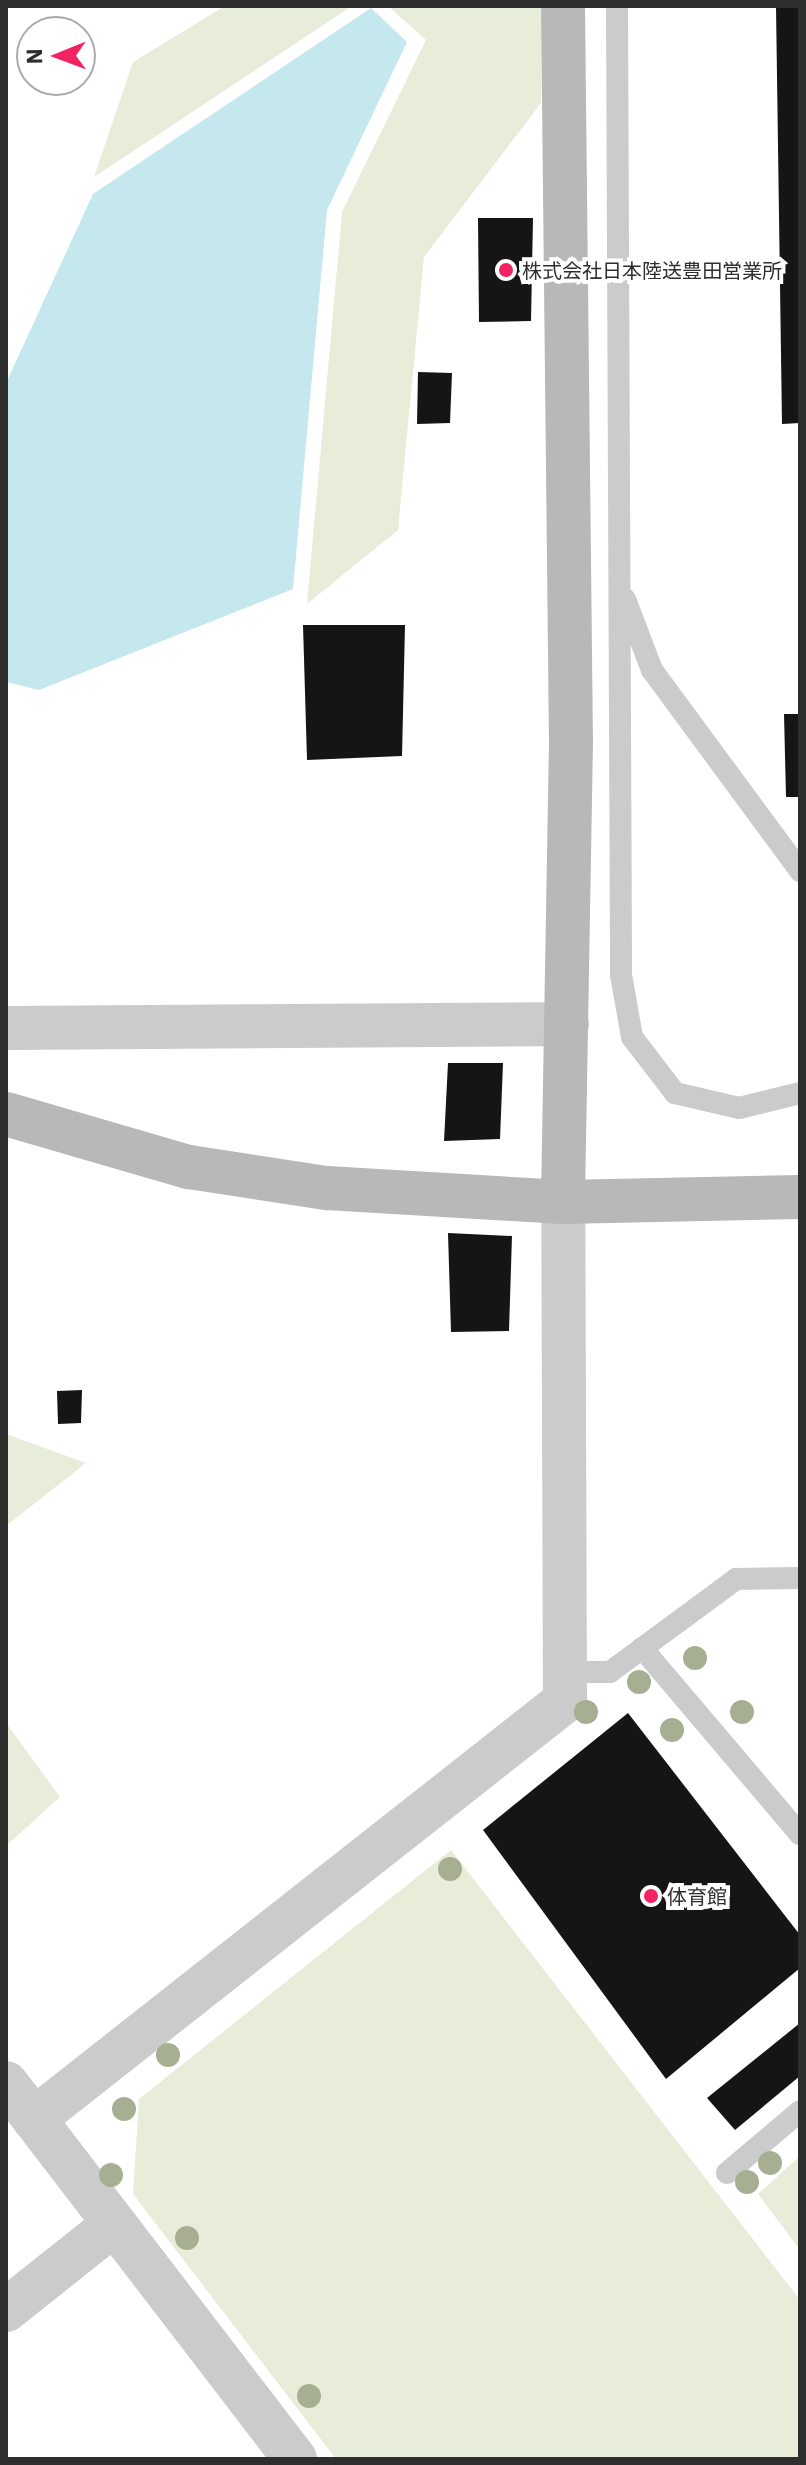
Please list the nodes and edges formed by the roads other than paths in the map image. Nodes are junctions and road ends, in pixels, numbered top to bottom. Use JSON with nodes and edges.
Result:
{"nodes":[{"id":1,"x":563,"y":6,"type":"edge"},
{"id":2,"x":617,"y":6,"type":"edge"},
{"id":3,"x":618,"y":579,"type":"junction"},
{"id":4,"x":800,"y":871,"type":"edge"},
{"id":5,"x":567,"y":1024,"type":"junction"},
{"id":6,"x":6,"y":1028,"type":"edge"},
{"id":7,"x":800,"y":1093,"type":"edge"},
{"id":8,"x":6,"y":1114,"type":"edge"},
{"id":9,"x":800,"y":1197,"type":"edge"},
{"id":10,"x":563,"y":1202,"type":"junction"},
{"id":11,"x":800,"y":1578,"type":"edge"},
{"id":12,"x":642,"y":1648,"type":"junction"},
{"id":13,"x":564,"y":1672,"type":"junction"},
{"id":14,"x":800,"y":1834,"type":"edge"},
{"id":15,"x":6,"y":2083,"type":"edge"},
{"id":16,"x":800,"y":2111,"type":"edge"},
{"id":17,"x":34,"y":2119,"type":"junction"},
{"id":18,"x":727,"y":2173,"type":"dead end"},
{"id":19,"x":114,"y":2224,"type":"junction"},
{"id":20,"x":6,"y":2310,"type":"edge"},
{"id":21,"x":295,"y":2459,"type":"edge"}],
"edges":[{"from":1,"to":5,"type":"street"},
{"from":2,"to":3,"type":"lane"},
{"from":3,"to":4,"type":"lane"},
{"from":3,"to":7,"type":"lane"},
{"from":5,"to":6,"type":"street"},
{"from":5,"to":10,"type":"street"},
{"from":8,"to":10,"type":"street"},
{"from":9,"to":10,"type":"street"},
{"from":10,"to":13,"type":"street"},
{"from":11,"to":12,"type":"lane"},
{"from":12,"to":13,"type":"lane"},
{"from":12,"to":14,"type":"lane"},
{"from":13,"to":17,"type":"street"},
{"from":15,"to":17,"type":"street"},
{"from":16,"to":18,"type":"lane"},
{"from":17,"to":19,"type":"street"},
{"from":19,"to":20,"type":"street"},
{"from":19,"to":21,"type":"street"}]}
